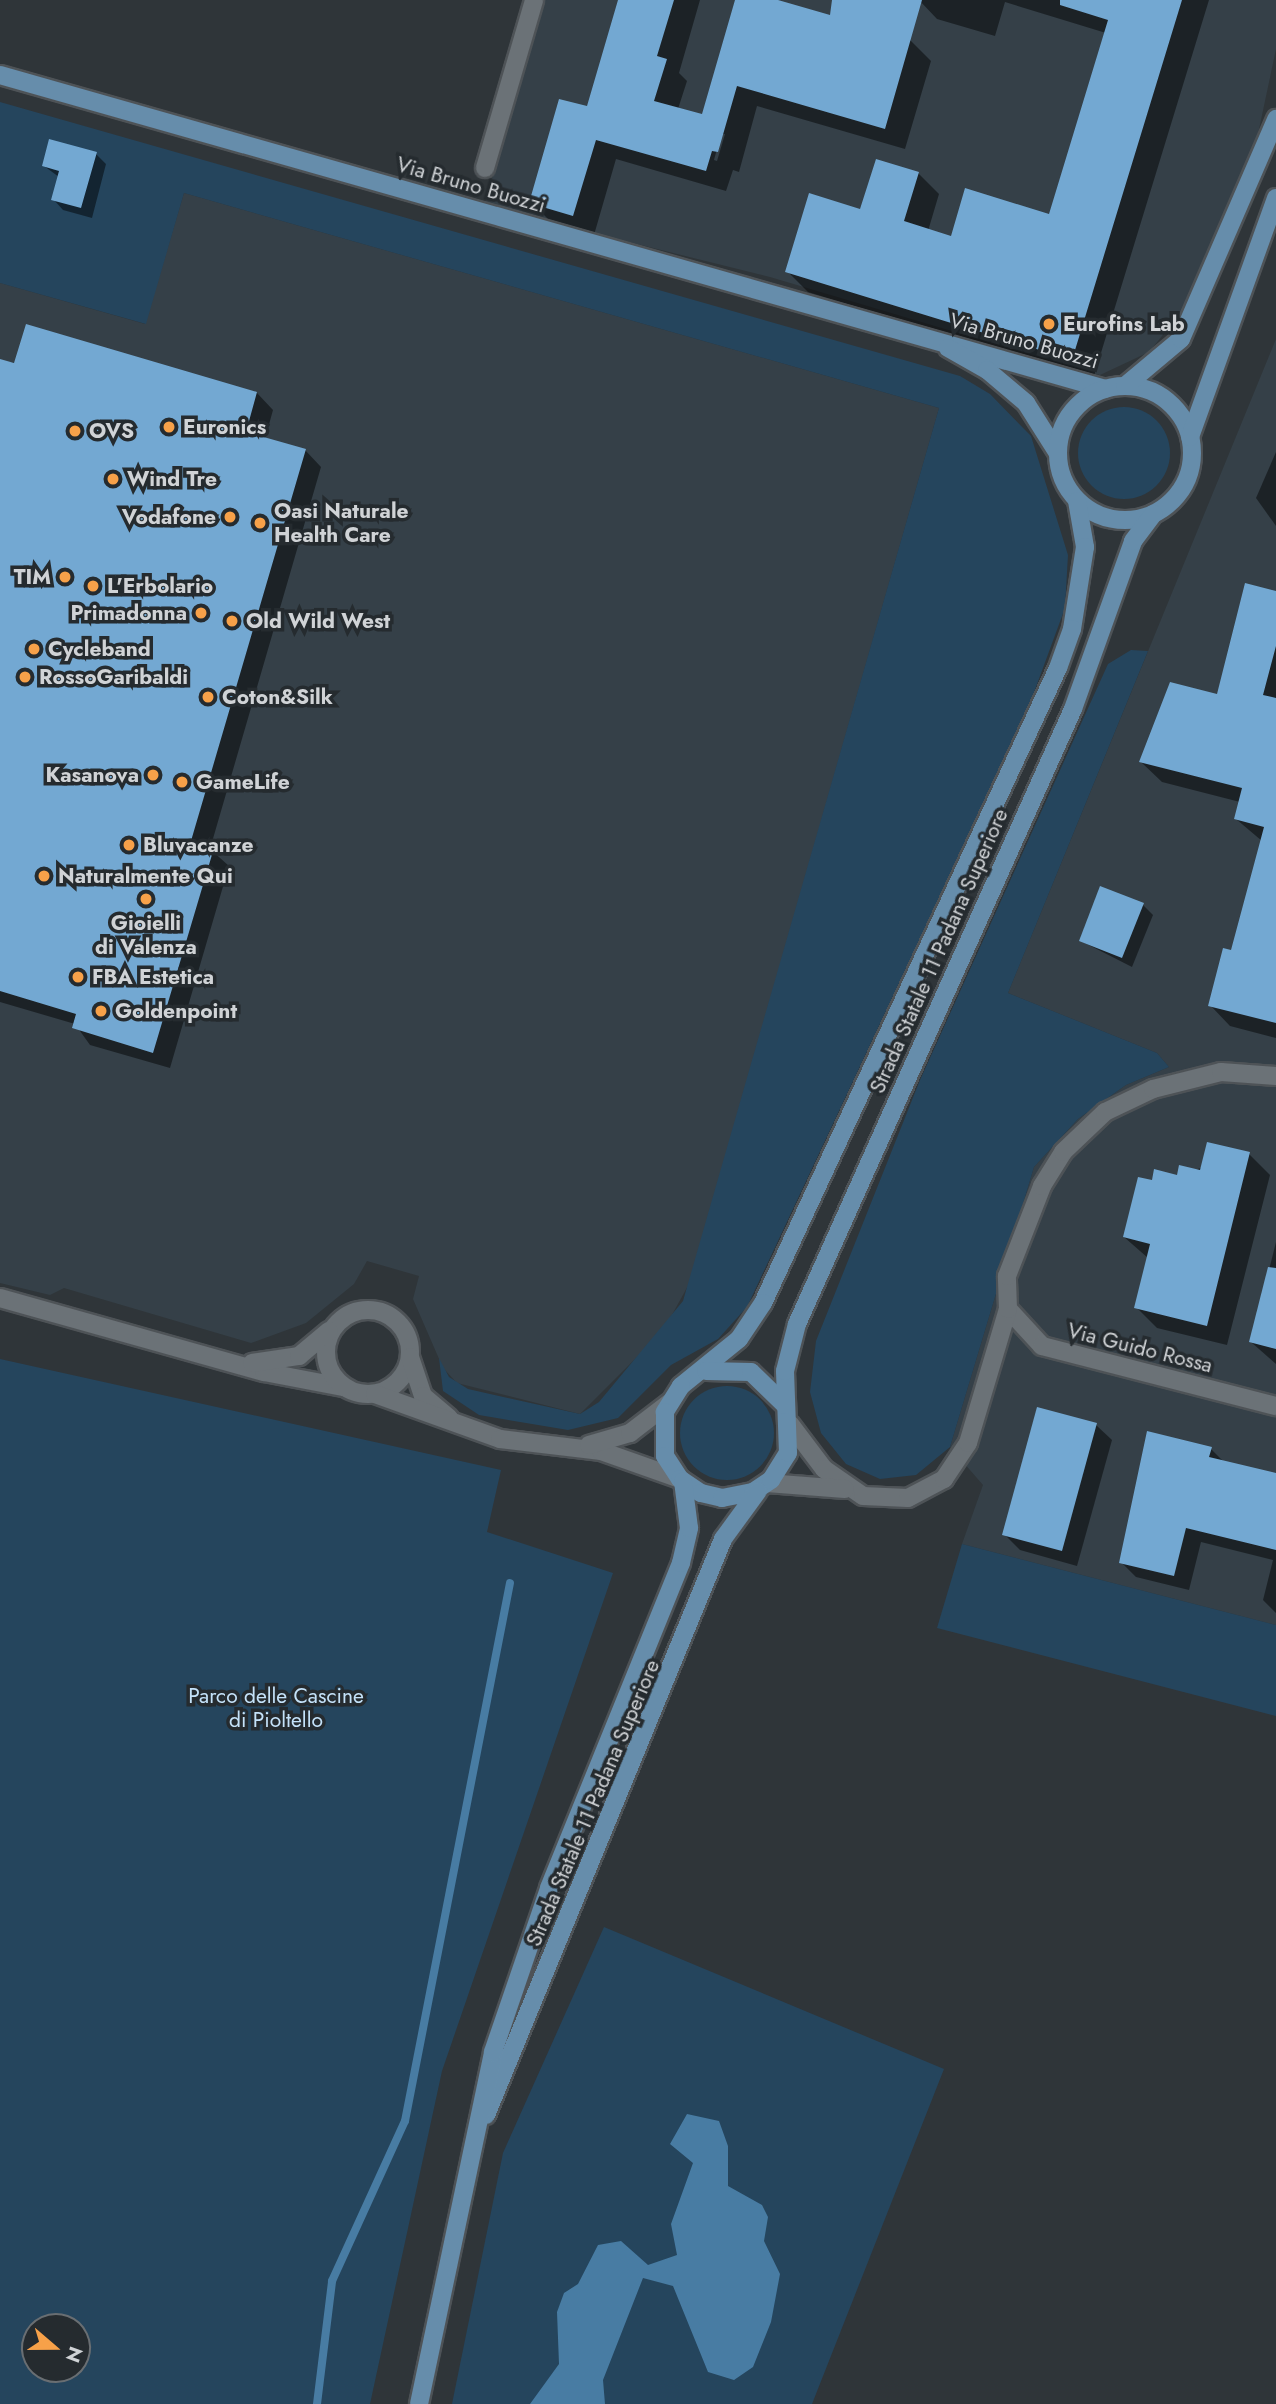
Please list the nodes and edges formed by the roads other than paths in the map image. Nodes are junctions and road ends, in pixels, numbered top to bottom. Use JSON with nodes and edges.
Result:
{"nodes":[{"id":1,"x":534,"y":0,"type":"edge"},
{"id":2,"x":0,"y":75,"type":"edge"},
{"id":3,"x":1276,"y":119,"type":"edge"},
{"id":4,"x":485,"y":168,"type":"dead end"},
{"id":5,"x":1276,"y":198,"type":"edge"},
{"id":6,"x":929,"y":338,"type":"junction"},
{"id":7,"x":1125,"y":386,"type":"junction"},
{"id":8,"x":1105,"y":389,"type":"junction"},
{"id":9,"x":1190,"y":437,"type":"junction"},
{"id":10,"x":1057,"y":452,"type":"junction"},
{"id":11,"x":1077,"y":501,"type":"junction"},
{"id":12,"x":1153,"y":514,"type":"junction"},
{"id":13,"x":1276,"y":1076,"type":"edge"},
{"id":14,"x":0,"y":1298,"type":"edge"},
{"id":15,"x":1008,"y":1309,"type":"junction"},
{"id":16,"x":331,"y":1329,"type":"junction"},
{"id":17,"x":410,"y":1357,"type":"junction"},
{"id":18,"x":224,"y":1360,"type":"junction"},
{"id":19,"x":699,"y":1374,"type":"junction"},
{"id":20,"x":343,"y":1387,"type":"junction"},
{"id":21,"x":375,"y":1394,"type":"junction"},
{"id":22,"x":669,"y":1403,"type":"junction"},
{"id":23,"x":1276,"y":1406,"type":"edge"},
{"id":24,"x":789,"y":1417,"type":"junction"},
{"id":25,"x":477,"y":1433,"type":"junction"},
{"id":26,"x":568,"y":1447,"type":"junction"},
{"id":27,"x":682,"y":1480,"type":"junction"},
{"id":28,"x":765,"y":1484,"type":"junction"},
{"id":29,"x":852,"y":1491,"type":"junction"},
{"id":30,"x":473,"y":2144,"type":"junction"},
{"id":31,"x":419,"y":2404,"type":"edge"}],
"edges":[{"from":1,"to":4,"type":"street"},
{"from":2,"to":6,"type":"main road","name":"Via Bruno Buozzi"},
{"from":3,"to":7,"type":"main road"},
{"from":5,"to":9,"type":"main road","name":"Strada Statale 11 Padana Superiore"},
{"from":6,"to":8,"type":"main road","name":"Via Bruno Buozzi"},
{"from":6,"to":10,"type":"main road","name":"Via Bruno Buozzi"},
{"from":7,"to":8,"type":"main road"},
{"from":7,"to":9,"type":"main road"},
{"from":8,"to":10,"type":"main road"},
{"from":9,"to":12,"type":"main road","name":"Strada Statale 11 Padana Superiore"},
{"from":10,"to":11,"type":"main road","name":"Strada Statale 11 Padana Superiore"},
{"from":11,"to":12,"type":"main road"},
{"from":11,"to":19,"type":"main road","name":"Strada Statale 11 Padana Superiore"},
{"from":12,"to":24,"type":"main road","name":"Strada Statale 11 Padana Superiore"},
{"from":13,"to":15,"type":"street"},
{"from":14,"to":18,"type":"street"},
{"from":15,"to":23,"type":"street","name":"Via Guido Rossa"},
{"from":15,"to":29,"type":"street"},
{"from":16,"to":17,"type":"street"},
{"from":16,"to":18,"type":"street"},
{"from":16,"to":20,"type":"street"},
{"from":17,"to":21,"type":"street"},
{"from":17,"to":25,"type":"street"},
{"from":18,"to":20,"type":"street"},
{"from":19,"to":22,"type":"main road","name":"Strada Statale 11 Padana Superiore"},
{"from":19,"to":24,"type":"main road"},
{"from":20,"to":21,"type":"street"},
{"from":21,"to":25,"type":"street"},
{"from":22,"to":26,"type":"street"},
{"from":22,"to":27,"type":"main road","name":"Strada Statale 11 Padana Superiore"},
{"from":24,"to":28,"type":"main road","name":"Strada Statale 11 Padana Superiore"},
{"from":24,"to":29,"type":"street"},
{"from":25,"to":26,"type":"street"},
{"from":26,"to":27,"type":"street"},
{"from":27,"to":28,"type":"main road"},
{"from":27,"to":30,"type":"main road","name":"Strada Statale 11 Padana Superiore"},
{"from":28,"to":29,"type":"street"},
{"from":28,"to":30,"type":"main road","name":"Strada Statale 11 Padana Superiore"},
{"from":30,"to":31,"type":"main road","name":"Strada Statale 11 Padana Superiore"}]}
